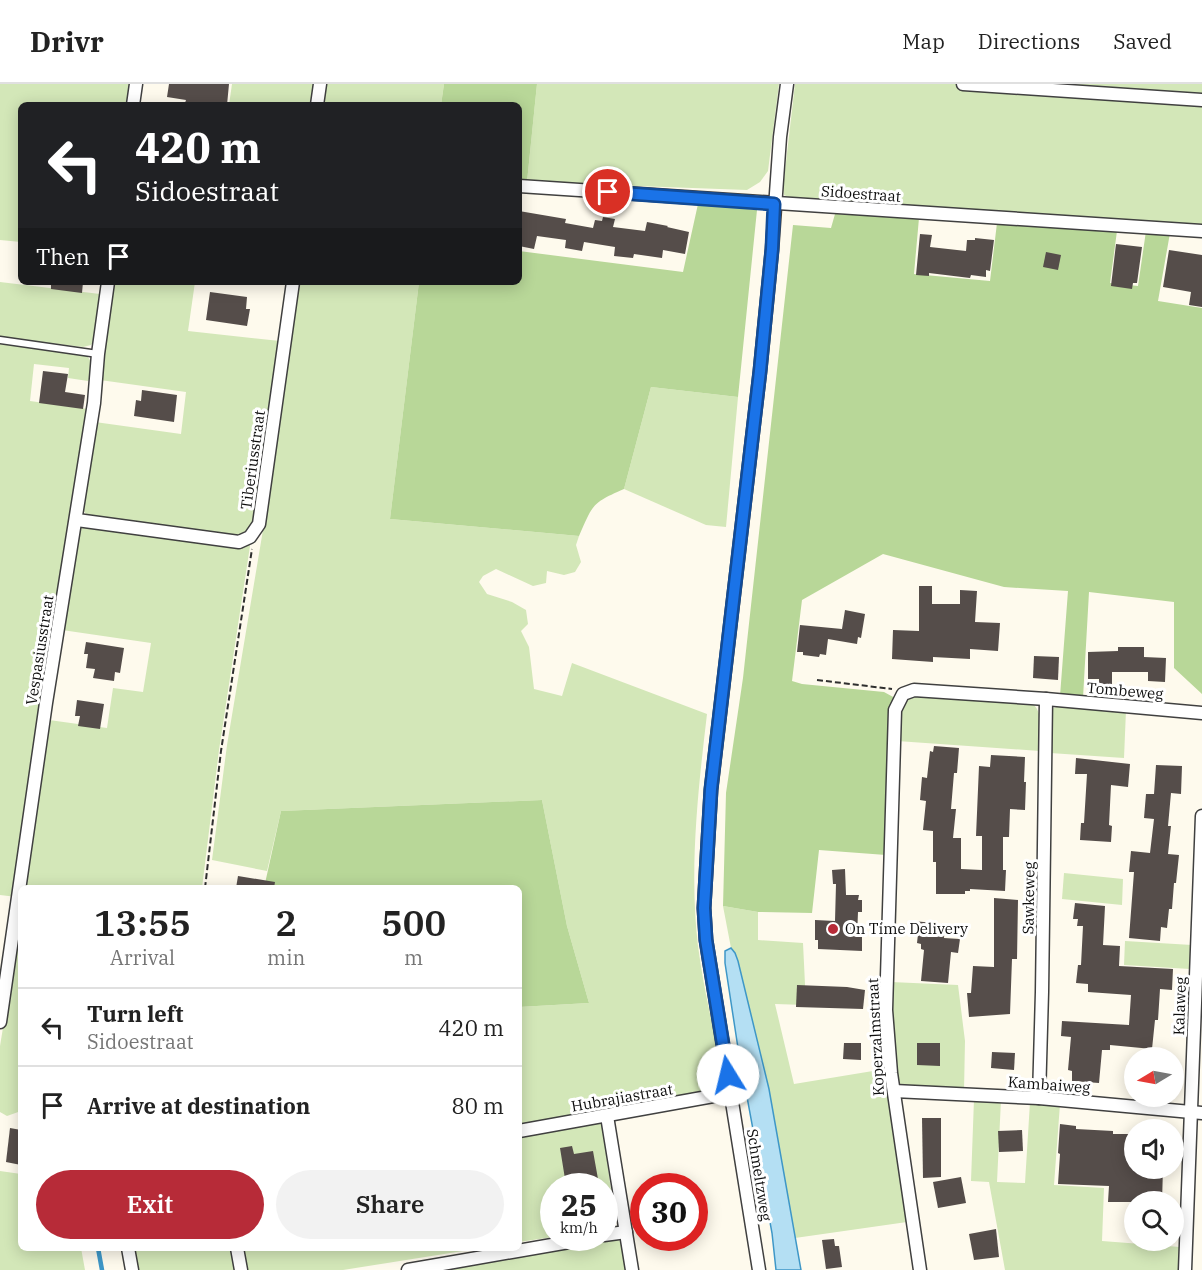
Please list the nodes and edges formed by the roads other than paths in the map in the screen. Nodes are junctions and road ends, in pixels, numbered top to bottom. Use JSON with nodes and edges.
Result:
{"nodes":[{"id":1,"x":136,"y":84,"type":"edge"},
{"id":2,"x":320,"y":84,"type":"edge"},
{"id":3,"x":787,"y":84,"type":"edge"},
{"id":4,"x":963,"y":84,"type":"edge"},
{"id":5,"x":1202,"y":100,"type":"edge"},
{"id":6,"x":133,"y":102,"type":"edge"},
{"id":7,"x":317,"y":102,"type":"edge"},
{"id":8,"x":522,"y":186,"type":"edge"},
{"id":9,"x":774,"y":204,"type":"junction"},
{"id":10,"x":1202,"y":231,"type":"edge"},
{"id":11,"x":108,"y":285,"type":"edge"},
{"id":12,"x":292,"y":285,"type":"edge"},
{"id":13,"x":0,"y":340,"type":"edge"},
{"id":14,"x":98,"y":354,"type":"junction"},
{"id":15,"x":76,"y":520,"type":"junction"},
{"id":16,"x":903,"y":694,"type":"joint"},
{"id":17,"x":1046,"y":699,"type":"junction"},
{"id":18,"x":1202,"y":713,"type":"edge"},
{"id":19,"x":1202,"y":816,"type":"edge"},
{"id":20,"x":20,"y":885,"type":"edge"},
{"id":21,"x":18,"y":897,"type":"edge"},
{"id":22,"x":0,"y":1022,"type":"edge"},
{"id":23,"x":894,"y":1091,"type":"junction"},
{"id":24,"x":730,"y":1093,"type":"junction"},
{"id":25,"x":1039,"y":1098,"type":"junction"},
{"id":26,"x":1196,"y":1113,"type":"edge"},
{"id":27,"x":607,"y":1116,"type":"junction"},
{"id":28,"x":522,"y":1130,"type":"edge"},
{"id":29,"x":626,"y":1232,"type":"junction"},
{"id":30,"x":618,"y":1233,"type":"edge"},
{"id":31,"x":540,"y":1247,"type":"edge"},
{"id":32,"x":522,"y":1250,"type":"edge"},
{"id":33,"x":129,"y":1251,"type":"edge"},
{"id":34,"x":238,"y":1251,"type":"edge"},
{"id":35,"x":517,"y":1251,"type":"edge"},
{"id":36,"x":132,"y":1270,"type":"edge"},
{"id":37,"x":241,"y":1270,"type":"edge"},
{"id":38,"x":408,"y":1270,"type":"edge"},
{"id":39,"x":632,"y":1270,"type":"edge"},
{"id":40,"x":759,"y":1270,"type":"edge"},
{"id":41,"x":920,"y":1270,"type":"edge"},
{"id":42,"x":1185,"y":1270,"type":"edge"}],
"edges":[{"from":1,"to":6,"type":"street"},
{"from":2,"to":7,"type":"street"},
{"from":3,"to":9,"type":"street","name":"Schmeltzweg"},
{"from":4,"to":5,"type":"street"},
{"from":8,"to":9,"type":"street","name":"Sidoestraat"},
{"from":9,"to":10,"type":"street","name":"Sidoestraat"},
{"from":9,"to":24,"type":"street","name":"Schmeltzweg"},
{"from":11,"to":14,"type":"street","name":"Vespasiusstraat"},
{"from":12,"to":15,"type":"street","name":"Tiberiusstraat"},
{"from":13,"to":14,"type":"lane"},
{"from":14,"to":15,"type":"street","name":"Vespasiusstraat"},
{"from":15,"to":20,"type":"street","name":"Vespasiusstraat"},
{"from":16,"to":17,"type":"street","name":"Tombeweg"},
{"from":16,"to":23,"type":"street","name":"Koperzalmstraat"},
{"from":17,"to":18,"type":"street","name":"Tombeweg"},
{"from":17,"to":25,"type":"street","name":"Sawkeweg"},
{"from":19,"to":26,"type":"street","name":"Kalaweg"},
{"from":21,"to":22,"type":"street","name":"Vespasiusstraat"},
{"from":23,"to":25,"type":"street","name":"Kambaiweg"},
{"from":23,"to":41,"type":"street","name":"Koperzalmstraat"},
{"from":24,"to":27,"type":"street","name":"Hubrajiastraat"},
{"from":24,"to":40,"type":"street","name":"Schmeltzweg"},
{"from":25,"to":26,"type":"street","name":"Kambaiweg"},
{"from":26,"to":42,"type":"street","name":"Kalaweg"},
{"from":27,"to":28,"type":"street","name":"Hubrajiastraat"},
{"from":27,"to":29,"type":"street"},
{"from":29,"to":30,"type":"street"},
{"from":29,"to":39,"type":"street"},
{"from":31,"to":32,"type":"street"},
{"from":33,"to":36,"type":"street"},
{"from":34,"to":37,"type":"street"},
{"from":35,"to":38,"type":"street"}]}
